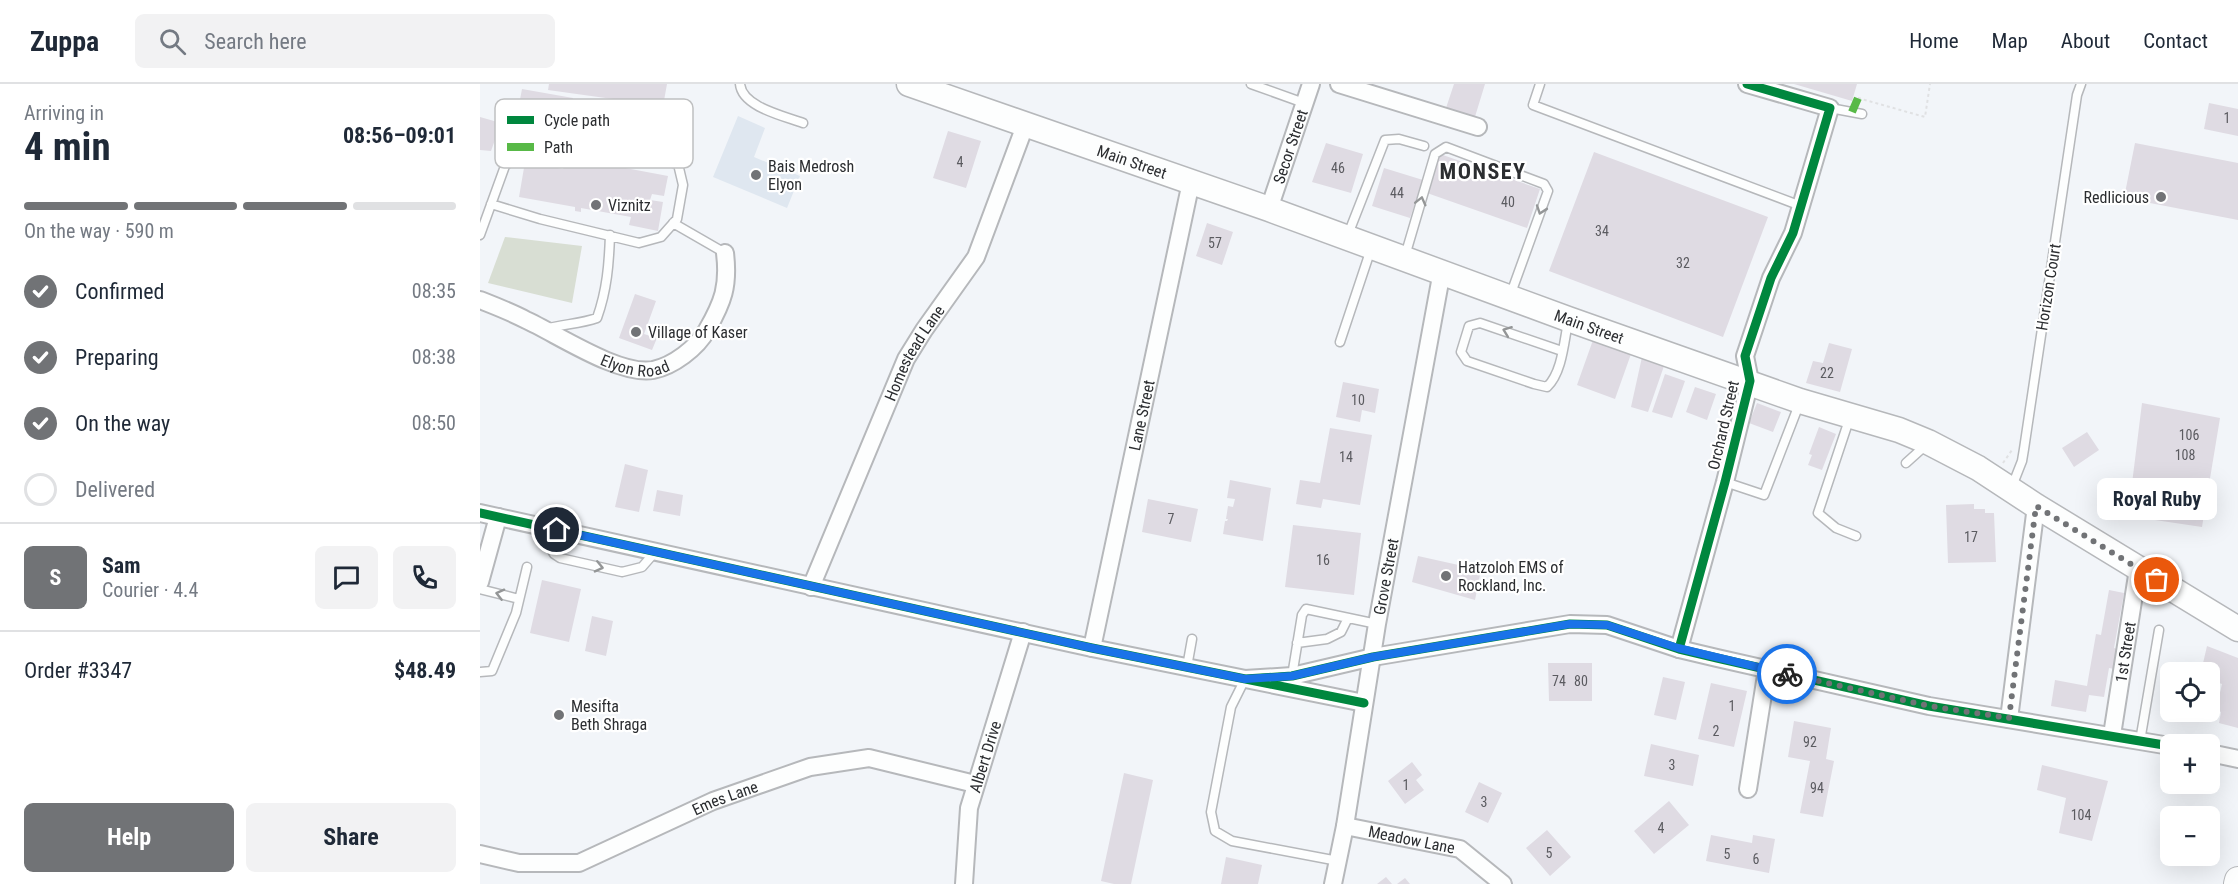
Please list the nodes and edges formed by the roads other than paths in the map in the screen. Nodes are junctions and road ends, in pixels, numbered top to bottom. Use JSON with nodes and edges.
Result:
{"nodes":[{"id":1,"x":740,"y":84,"type":"edge"},
{"id":2,"x":909,"y":84,"type":"edge"},
{"id":3,"x":1251,"y":84,"type":"edge"},
{"id":4,"x":1311,"y":84,"type":"edge"},
{"id":5,"x":1339,"y":84,"type":"edge"},
{"id":6,"x":1540,"y":84,"type":"edge"},
{"id":7,"x":1747,"y":84,"type":"edge"},
{"id":8,"x":2081,"y":84,"type":"edge"},
{"id":9,"x":1304,"y":103,"type":"junction"},
{"id":10,"x":1830,"y":108,"type":"junction"},
{"id":11,"x":1862,"y":114,"type":"dead end"},
{"id":12,"x":803,"y":123,"type":"dead end"},
{"id":13,"x":1026,"y":123,"type":"junction"},
{"id":14,"x":1478,"y":127,"type":"dead end"},
{"id":15,"x":1424,"y":146,"type":"dead end"},
{"id":16,"x":504,"y":168,"type":"edge"},
{"id":17,"x":679,"y":168,"type":"edge"},
{"id":18,"x":1191,"y":182,"type":"junction"},
{"id":19,"x":491,"y":204,"type":"junction"},
{"id":20,"x":1801,"y":206,"type":"junction"},
{"id":21,"x":1269,"y":209,"type":"junction"},
{"id":22,"x":674,"y":223,"type":"junction"},
{"id":23,"x":480,"y":235,"type":"edge"},
{"id":24,"x":610,"y":236,"type":"junction"},
{"id":25,"x":1347,"y":237,"type":"junction"},
{"id":26,"x":1372,"y":246,"type":"junction"},
{"id":27,"x":725,"y":253,"type":"joint"},
{"id":28,"x":1405,"y":257,"type":"junction"},
{"id":29,"x":1442,"y":271,"type":"junction"},
{"id":30,"x":1510,"y":296,"type":"junction"},
{"id":31,"x":480,"y":300,"type":"edge"},
{"id":32,"x":1568,"y":319,"type":"junction"},
{"id":33,"x":544,"y":329,"type":"junction"},
{"id":34,"x":1340,"y":342,"type":"dead end"},
{"id":35,"x":1562,"y":351,"type":"junction"},
{"id":36,"x":1750,"y":381,"type":"junction"},
{"id":37,"x":1800,"y":400,"type":"junction"},
{"id":38,"x":1850,"y":417,"type":"junction"},
{"id":39,"x":1928,"y":442,"type":"junction"},
{"id":40,"x":1906,"y":463,"type":"dead end"},
{"id":41,"x":1725,"y":482,"type":"junction"},
{"id":42,"x":2002,"y":483,"type":"junction"},
{"id":43,"x":2036,"y":506,"type":"junction"},
{"id":44,"x":480,"y":513,"type":"edge"},
{"id":45,"x":498,"y":517,"type":"junction"},
{"id":46,"x":537,"y":526,"type":"junction"},
{"id":47,"x":1856,"y":536,"type":"dead end"},
{"id":48,"x":656,"y":552,"type":"junction"},
{"id":49,"x":527,"y":567,"type":"dead end"},
{"id":50,"x":2139,"y":569,"type":"junction"},
{"id":51,"x":480,"y":582,"type":"edge"},
{"id":52,"x":810,"y":587,"type":"junction"},
{"id":53,"x":480,"y":589,"type":"edge"},
{"id":54,"x":519,"y":599,"type":"junction"},
{"id":55,"x":1348,"y":618,"type":"junction"},
{"id":56,"x":1377,"y":624,"type":"junction"},
{"id":57,"x":2238,"y":629,"type":"edge"},
{"id":58,"x":2159,"y":630,"type":"dead end"},
{"id":59,"x":1023,"y":632,"type":"junction"},
{"id":60,"x":1192,"y":639,"type":"dead end"},
{"id":61,"x":1298,"y":643,"type":"junction"},
{"id":62,"x":1092,"y":648,"type":"junction"},
{"id":63,"x":1678,"y":648,"type":"junction"},
{"id":64,"x":1373,"y":657,"type":"junction"},
{"id":65,"x":1186,"y":667,"type":"junction"},
{"id":66,"x":1767,"y":669,"type":"junction"},
{"id":67,"x":480,"y":672,"type":"edge"},
{"id":68,"x":1292,"y":676,"type":"junction"},
{"id":69,"x":1245,"y":679,"type":"junction"},
{"id":70,"x":1365,"y":703,"type":"junction"},
{"id":71,"x":2009,"y":718,"type":"junction"},
{"id":72,"x":2112,"y":735,"type":"junction"},
{"id":73,"x":2140,"y":741,"type":"junction"},
{"id":74,"x":2160,"y":744,"type":"edge"},
{"id":75,"x":2220,"y":755,"type":"edge"},
{"id":76,"x":2238,"y":759,"type":"edge"},
{"id":77,"x":975,"y":784,"type":"junction"},
{"id":78,"x":1748,"y":789,"type":"dead end"},
{"id":79,"x":1345,"y":826,"type":"junction"},
{"id":80,"x":480,"y":854,"type":"edge"},
{"id":81,"x":1338,"y":861,"type":"junction"},
{"id":82,"x":964,"y":884,"type":"edge"},
{"id":83,"x":1333,"y":884,"type":"edge"},
{"id":84,"x":1503,"y":884,"type":"edge"}],
"edges":[{"from":1,"to":12,"type":"lane"},
{"from":2,"to":13,"type":"main road","name":"Main Street"},
{"from":3,"to":9,"type":"lane"},
{"from":4,"to":9,"type":"street","name":"Secor Street"},
{"from":5,"to":14,"type":"street"},
{"from":6,"to":20,"type":"lane"},
{"from":7,"to":10,"type":"street"},
{"from":8,"to":42,"type":"lane","name":"Horizon Court"},
{"from":9,"to":21,"type":"street","name":"Secor Street"},
{"from":10,"to":11,"type":"lane"},
{"from":10,"to":20,"type":"street","name":"Orchard Street"},
{"from":13,"to":18,"type":"main road","name":"Main Street"},
{"from":13,"to":52,"type":"street","name":"Homestead Lane"},
{"from":15,"to":25,"type":"lane"},
{"from":16,"to":19,"type":"lane"},
{"from":17,"to":22,"type":"lane"},
{"from":18,"to":21,"type":"main road","name":"Main Street"},
{"from":18,"to":62,"type":"street","name":"Lane Street"},
{"from":19,"to":23,"type":"lane"},
{"from":19,"to":24,"type":"lane"},
{"from":20,"to":36,"type":"street","name":"Orchard Street"},
{"from":21,"to":25,"type":"main road","name":"Main Street"},
{"from":22,"to":24,"type":"lane"},
{"from":22,"to":27,"type":"lane"},
{"from":24,"to":33,"type":"lane"},
{"from":25,"to":26,"type":"main road","name":"Main Street"},
{"from":26,"to":28,"type":"main road","name":"Main Street"},
{"from":26,"to":34,"type":"lane"},
{"from":27,"to":33,"type":"street","name":"Elyon Road"},
{"from":28,"to":29,"type":"main road","name":"Main Street"},
{"from":28,"to":30,"type":"lane","one_way":true},
{"from":29,"to":30,"type":"main road","name":"Main Street"},
{"from":29,"to":56,"type":"street","name":"Grove Street"},
{"from":30,"to":32,"type":"main road","name":"Main Street"},
{"from":31,"to":33,"type":"street","name":"Elyon Road"},
{"from":32,"to":35,"type":"lane"},
{"from":32,"to":36,"type":"main road","name":"Main Street"},
{"from":35,"to":35,"type":"lane","one_way":true},
{"from":36,"to":37,"type":"main road","name":"Main Street"},
{"from":36,"to":41,"type":"street","name":"Orchard Street"},
{"from":37,"to":38,"type":"main road","name":"Main Street"},
{"from":37,"to":41,"type":"lane"},
{"from":38,"to":39,"type":"main road","name":"Main Street"},
{"from":38,"to":47,"type":"lane"},
{"from":39,"to":40,"type":"lane"},
{"from":39,"to":42,"type":"main road","name":"Main Street"},
{"from":41,"to":63,"type":"street","name":"Orchard Street"},
{"from":42,"to":43,"type":"main road","name":"Main Street"},
{"from":43,"to":50,"type":"main road","name":"Main Street"},
{"from":43,"to":71,"type":"street"},
{"from":44,"to":45,"type":"street"},
{"from":45,"to":46,"type":"street"},
{"from":45,"to":51,"type":"street"},
{"from":46,"to":48,"type":"street"},
{"from":46,"to":48,"type":"lane","one_way":true},
{"from":48,"to":52,"type":"street"},
{"from":49,"to":54,"type":"lane"},
{"from":50,"to":57,"type":"main road","name":"Main Street"},
{"from":50,"to":72,"type":"street","name":"1st Street"},
{"from":52,"to":59,"type":"street"},
{"from":54,"to":53,"type":"lane","one_way":true},
{"from":54,"to":67,"type":"lane"},
{"from":55,"to":56,"type":"lane"},
{"from":55,"to":61,"type":"lane"},
{"from":55,"to":61,"type":"lane"},
{"from":56,"to":64,"type":"street","name":"Grove Street"},
{"from":58,"to":73,"type":"lane"},
{"from":59,"to":62,"type":"street"},
{"from":59,"to":77,"type":"street","name":"Albert Drive"},
{"from":60,"to":65,"type":"lane"},
{"from":61,"to":68,"type":"lane"},
{"from":62,"to":65,"type":"street"},
{"from":63,"to":64,"type":"street"},
{"from":63,"to":66,"type":"street"},
{"from":64,"to":68,"type":"street"},
{"from":64,"to":70,"type":"street","name":"Grove Street"},
{"from":65,"to":69,"type":"street"},
{"from":66,"to":71,"type":"street"},
{"from":66,"to":78,"type":"street"},
{"from":68,"to":69,"type":"street"},
{"from":69,"to":70,"type":"street"},
{"from":69,"to":81,"type":"lane"},
{"from":70,"to":79,"type":"street","name":"Grove Street"},
{"from":71,"to":72,"type":"street"},
{"from":72,"to":73,"type":"street"},
{"from":73,"to":74,"type":"street"},
{"from":75,"to":76,"type":"street"},
{"from":77,"to":80,"type":"street","name":"Emes Lane"},
{"from":77,"to":82,"type":"street","name":"Albert Drive"},
{"from":79,"to":81,"type":"street","name":"Grove Street"},
{"from":79,"to":84,"type":"street","name":"Meadow Lane"},
{"from":81,"to":83,"type":"street","name":"Grove Street"}]}
